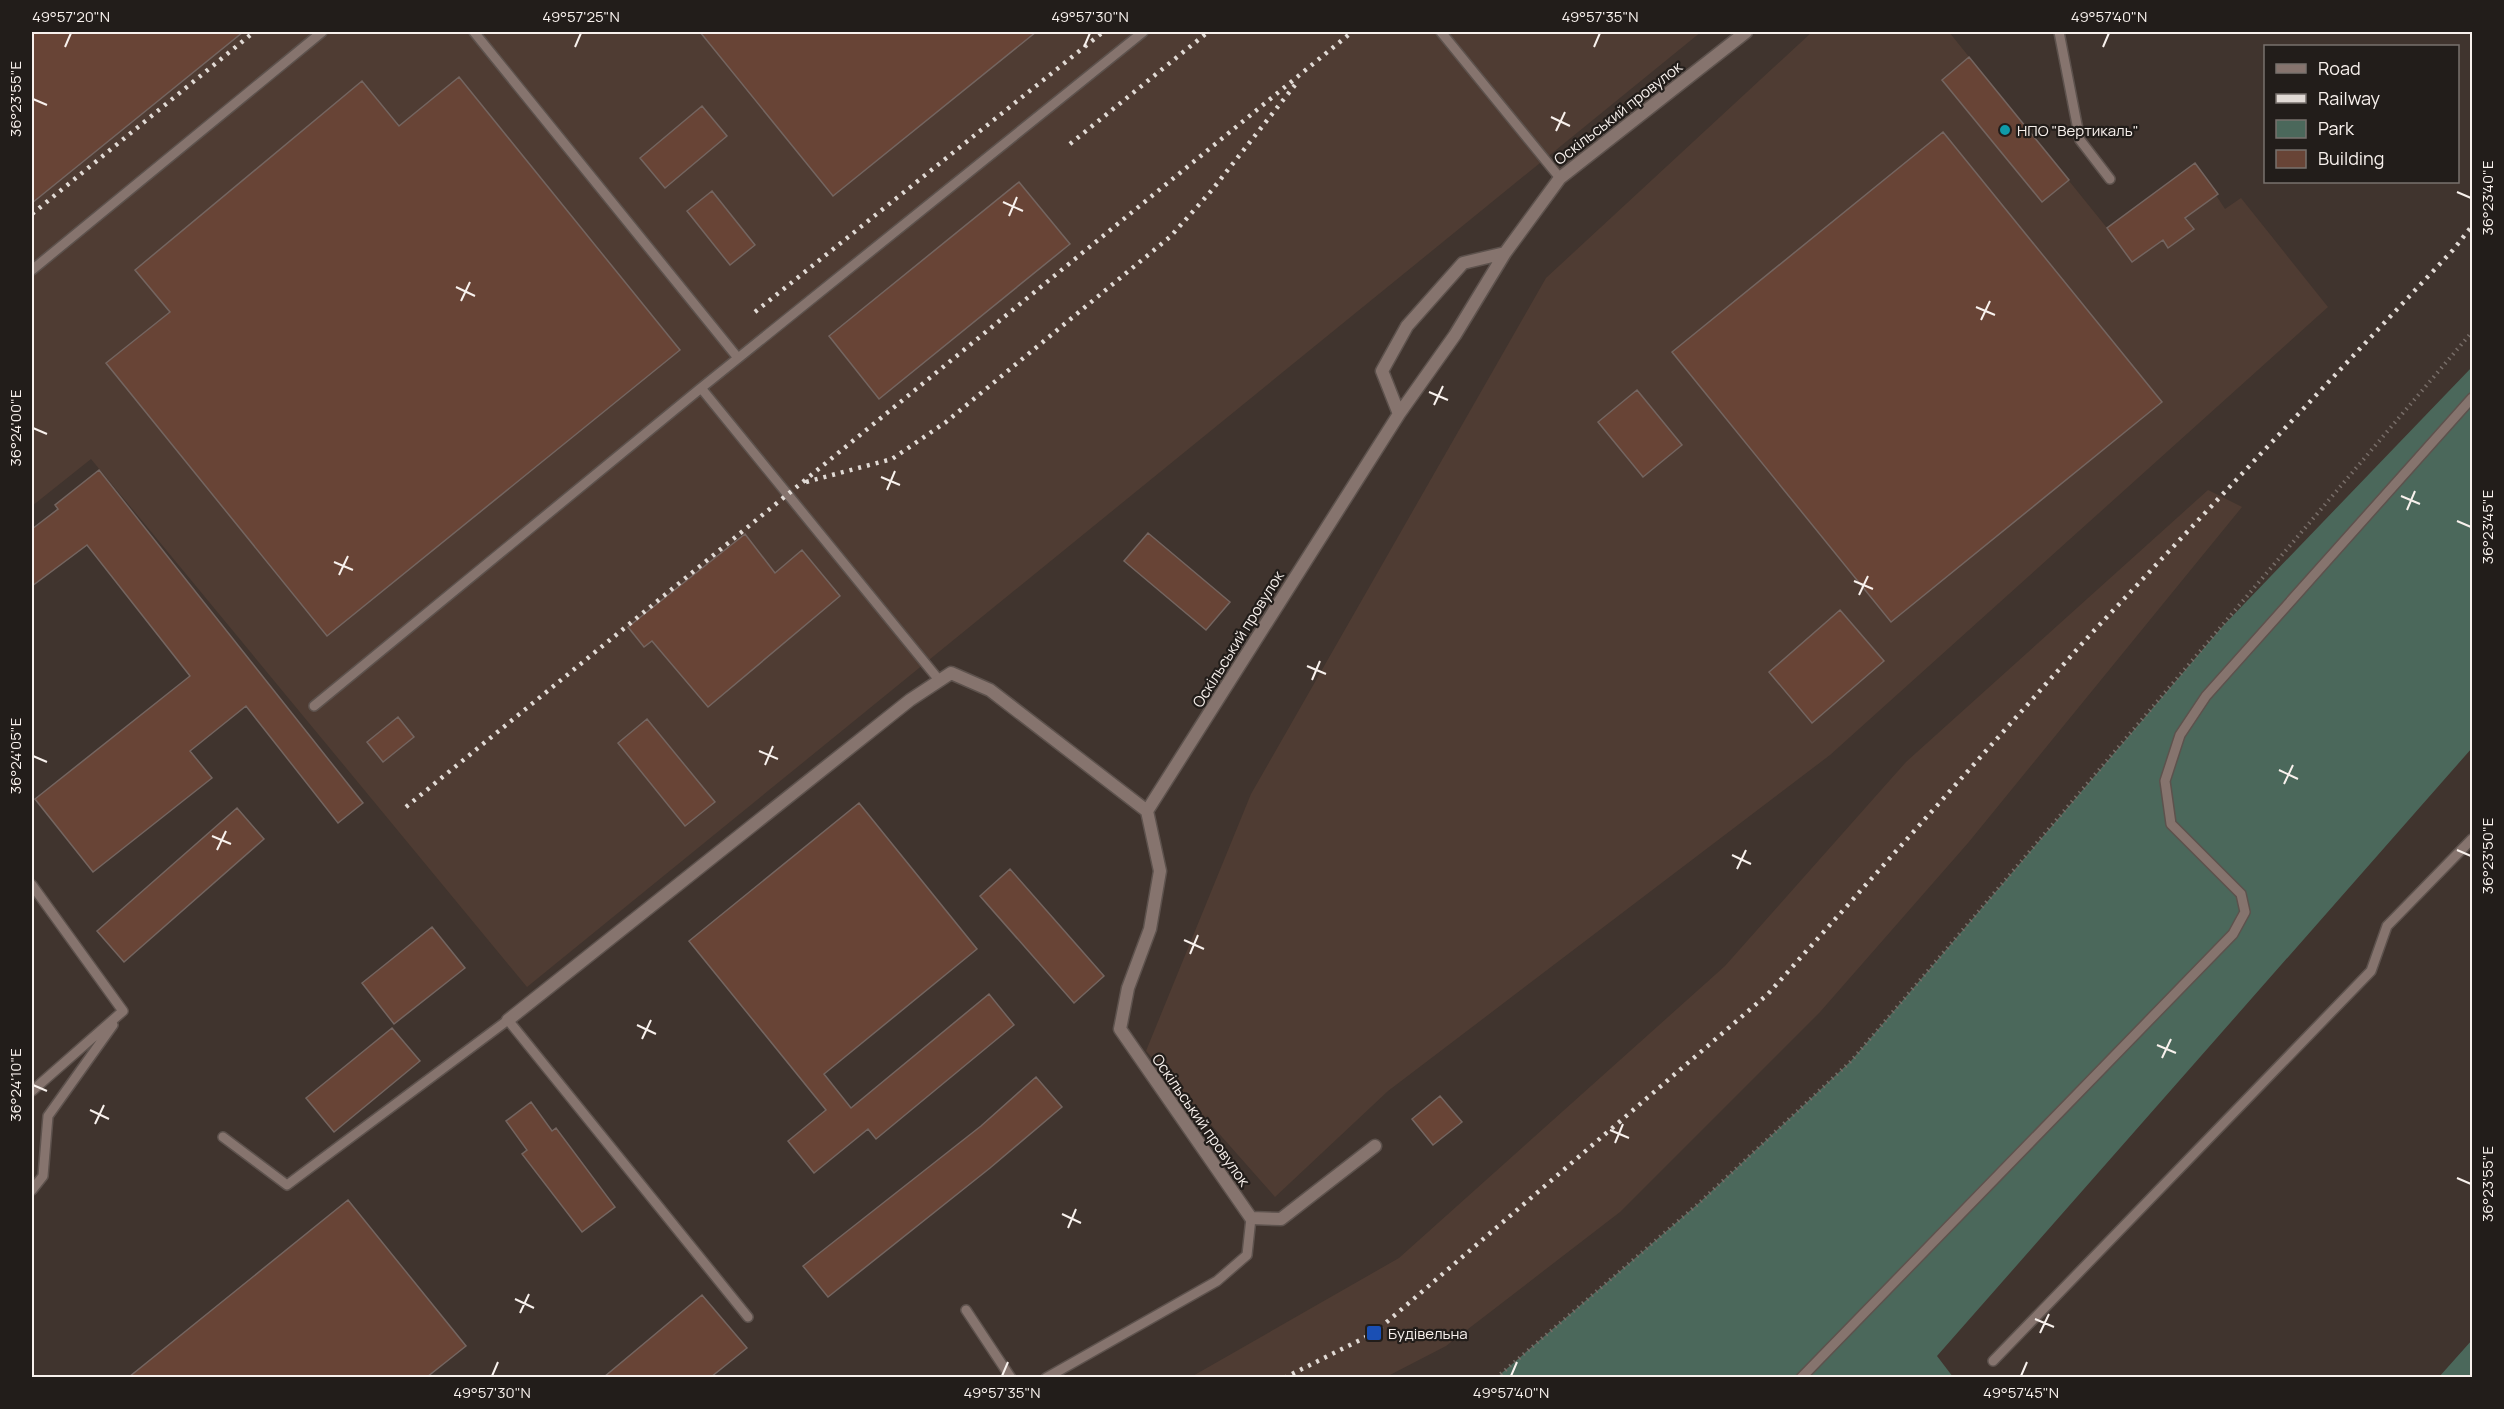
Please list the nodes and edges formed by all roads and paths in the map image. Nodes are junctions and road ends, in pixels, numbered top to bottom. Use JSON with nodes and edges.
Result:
{"nodes":[{"id":1,"x":322,"y":32,"type":"edge"},
{"id":2,"x":474,"y":32,"type":"edge"},
{"id":3,"x":1143,"y":32,"type":"edge"},
{"id":4,"x":1441,"y":32,"type":"edge"},
{"id":5,"x":1746,"y":32,"type":"edge"},
{"id":6,"x":2059,"y":32,"type":"edge"},
{"id":7,"x":1560,"y":178,"type":"junction"},
{"id":8,"x":2110,"y":179,"type":"dead end"},
{"id":9,"x":1505,"y":253,"type":"junction"},
{"id":10,"x":32,"y":270,"type":"edge"},
{"id":11,"x":2472,"y":332,"type":"edge"},
{"id":12,"x":738,"y":358,"type":"junction"},
{"id":13,"x":701,"y":388,"type":"junction"},
{"id":14,"x":2472,"y":398,"type":"edge"},
{"id":15,"x":1399,"y":414,"type":"junction"},
{"id":16,"x":939,"y":680,"type":"junction"},
{"id":17,"x":314,"y":706,"type":"dead end"},
{"id":18,"x":1147,"y":811,"type":"junction"},
{"id":19,"x":2472,"y":839,"type":"edge"},
{"id":20,"x":32,"y":885,"type":"edge"},
{"id":21,"x":123,"y":1011,"type":"junction"},
{"id":22,"x":507,"y":1020,"type":"junction"},
{"id":23,"x":32,"y":1091,"type":"edge"},
{"id":24,"x":223,"y":1137,"type":"dead end"},
{"id":25,"x":1375,"y":1146,"type":"dead end"},
{"id":26,"x":32,"y":1190,"type":"edge"},
{"id":27,"x":1251,"y":1218,"type":"junction"},
{"id":28,"x":966,"y":1310,"type":"dead end"},
{"id":29,"x":747,"y":1317,"type":"dead end"},
{"id":30,"x":1993,"y":1361,"type":"dead end"},
{"id":31,"x":1011,"y":1377,"type":"edge"},
{"id":32,"x":1046,"y":1377,"type":"edge"},
{"id":33,"x":1496,"y":1377,"type":"edge"},
{"id":34,"x":1801,"y":1377,"type":"edge"}],
"edges":[{"from":1,"to":10,"type":"lane"},
{"from":2,"to":12,"type":"lane"},
{"from":3,"to":12,"type":"lane"},
{"from":4,"to":7,"type":"lane"},
{"from":5,"to":7,"type":"street","name":"Оскільський провулок"},
{"from":6,"to":8,"type":"lane"},
{"from":7,"to":9,"type":"street","name":"Оскільський провулок"},
{"from":9,"to":15,"type":"street","name":"Оскільський провулок"},
{"from":9,"to":15,"type":"street"},
{"from":11,"to":33,"type":"path"},
{"from":12,"to":13,"type":"lane"},
{"from":13,"to":16,"type":"lane"},
{"from":13,"to":17,"type":"lane"},
{"from":14,"to":34,"type":"lane"},
{"from":15,"to":18,"type":"street","name":"Оскільський провулок"},
{"from":16,"to":18,"type":"street"},
{"from":16,"to":22,"type":"street"},
{"from":18,"to":27,"type":"street","name":"Оскільський провулок"},
{"from":19,"to":30,"type":"lane"},
{"from":20,"to":21,"type":"lane"},
{"from":21,"to":23,"type":"lane"},
{"from":21,"to":26,"type":"lane"},
{"from":22,"to":24,"type":"lane"},
{"from":22,"to":29,"type":"lane"},
{"from":25,"to":27,"type":"street"},
{"from":27,"to":32,"type":"lane"},
{"from":28,"to":31,"type":"lane"}]}
